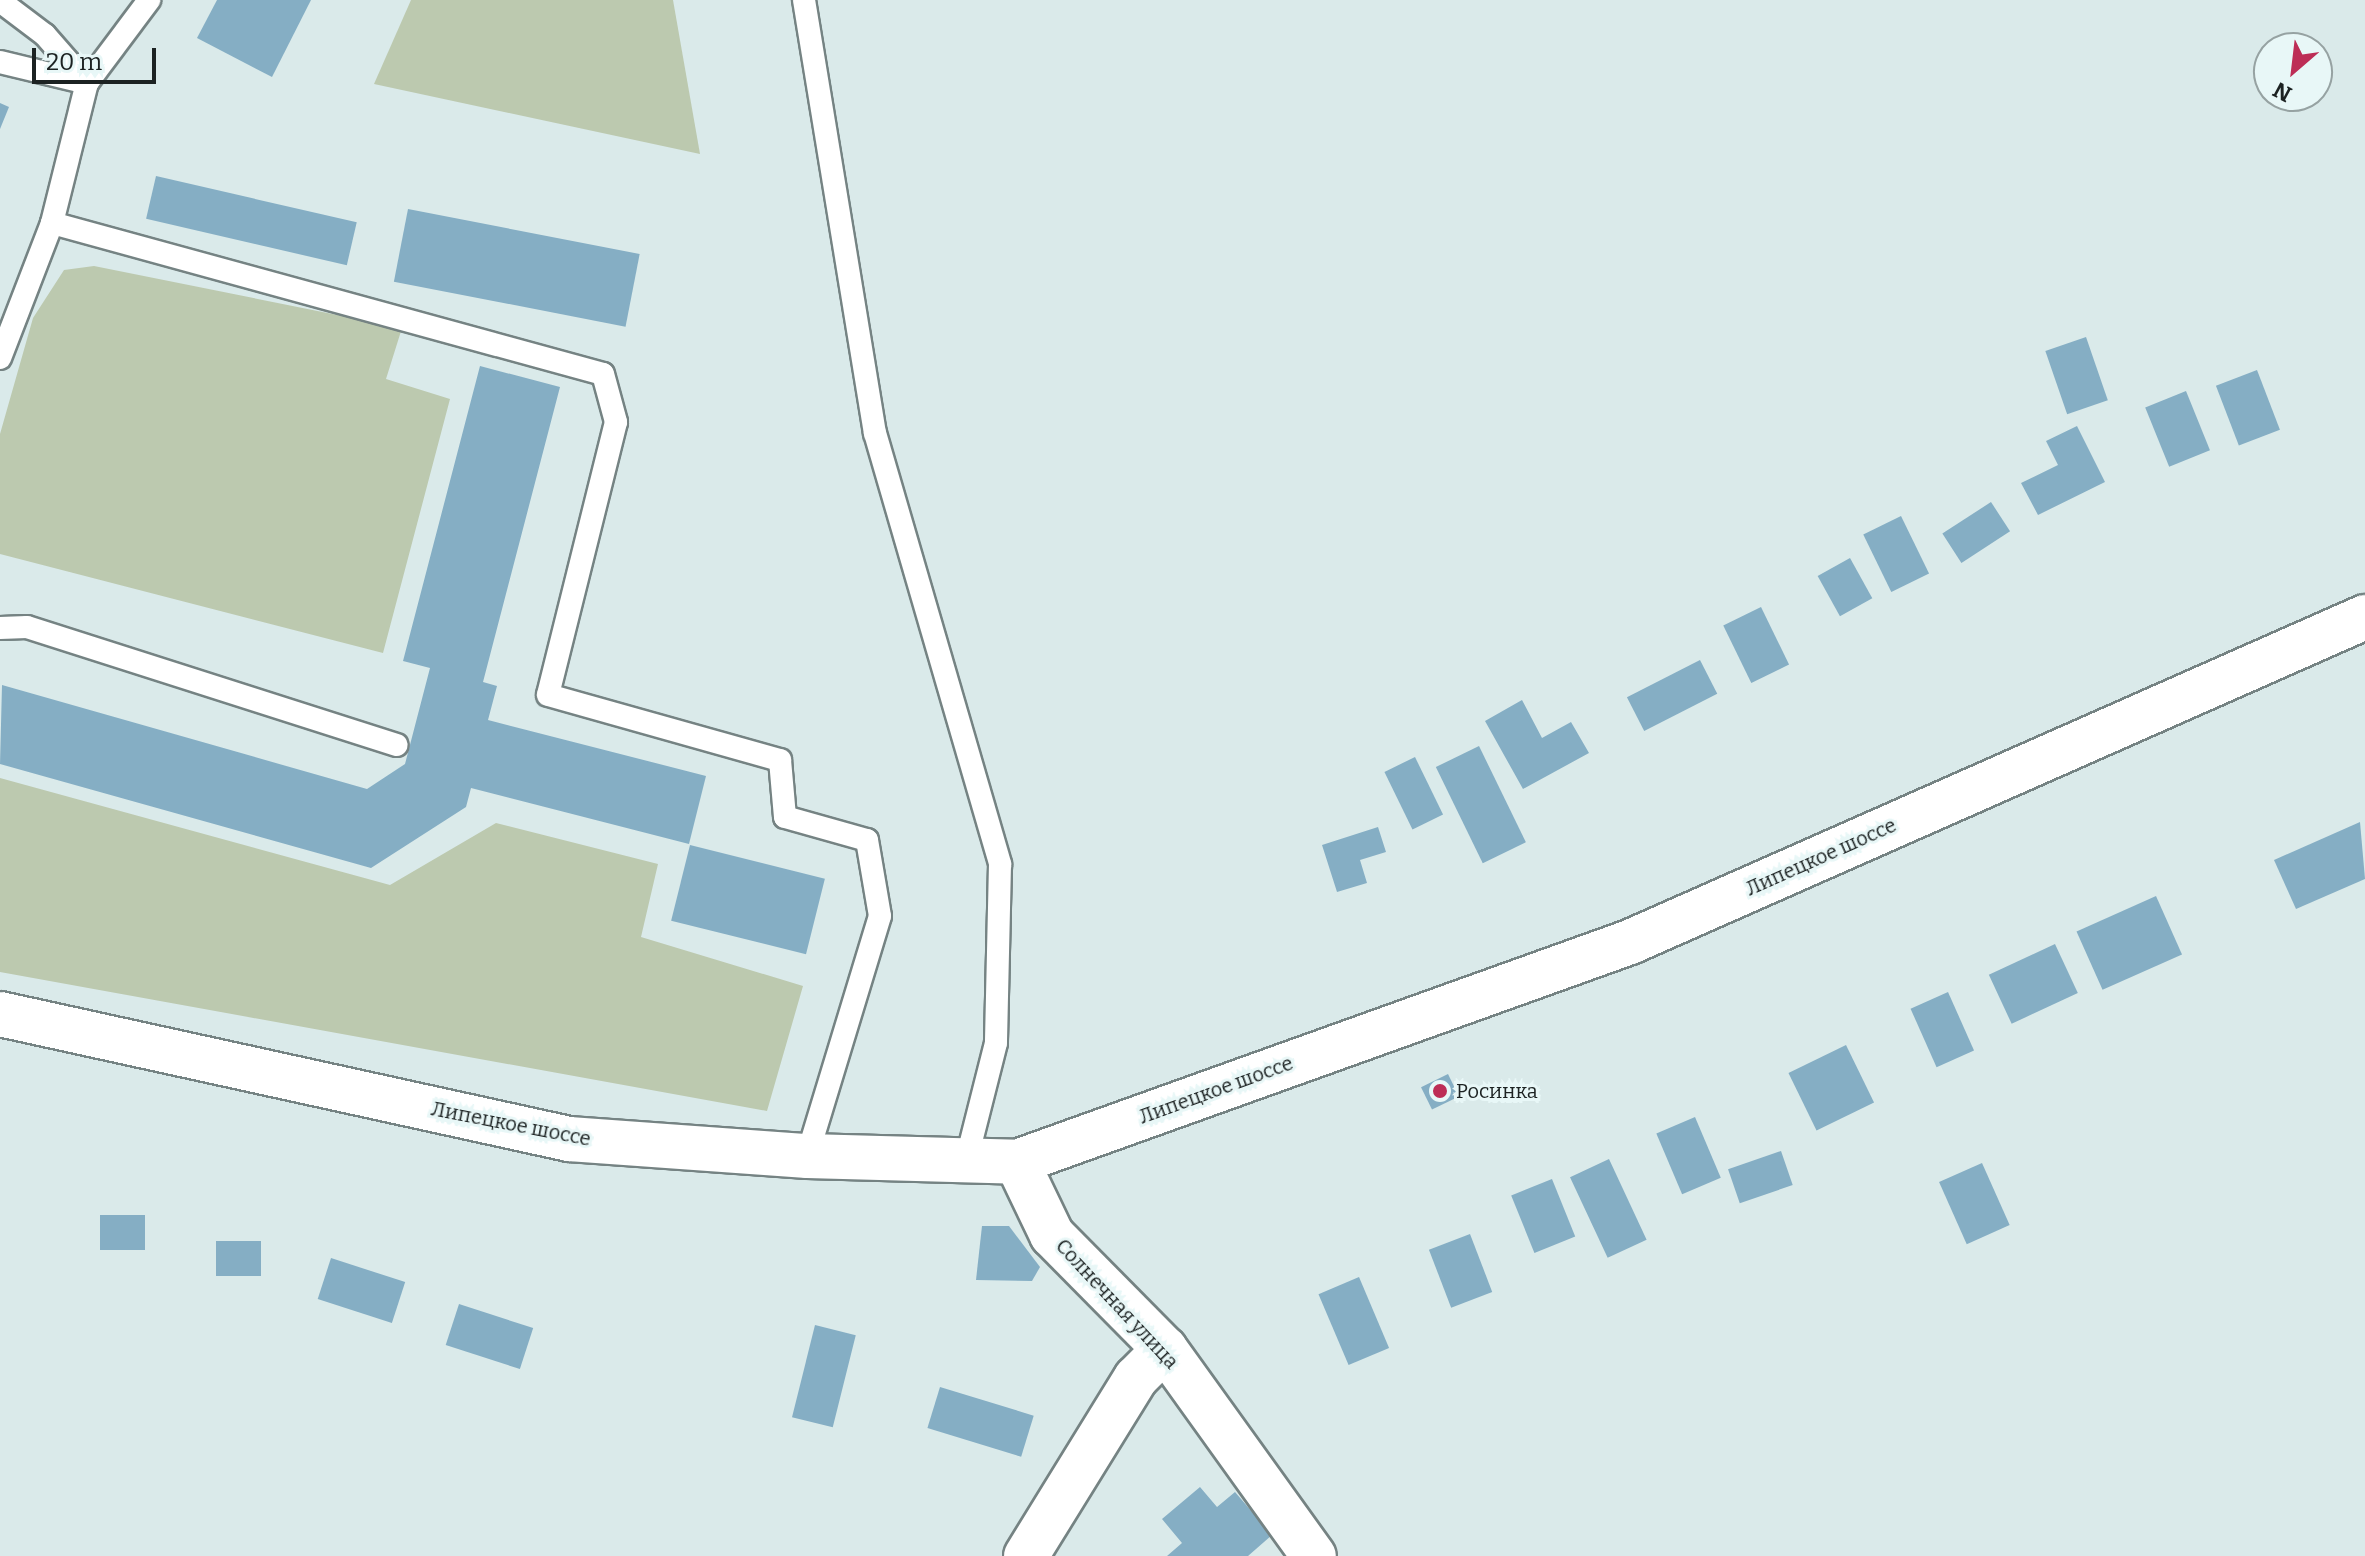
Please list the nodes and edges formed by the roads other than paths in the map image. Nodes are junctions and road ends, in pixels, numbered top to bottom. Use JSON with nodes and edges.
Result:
{"nodes":[{"id":1,"x":149,"y":0,"type":"edge"},
{"id":2,"x":804,"y":0,"type":"edge"},
{"id":3,"x":0,"y":1,"type":"edge"},
{"id":4,"x":0,"y":62,"type":"edge"},
{"id":5,"x":87,"y":83,"type":"junction"},
{"id":6,"x":52,"y":223,"type":"junction"},
{"id":7,"x":0,"y":358,"type":"edge"},
{"id":8,"x":2365,"y":617,"type":"edge"},
{"id":9,"x":0,"y":628,"type":"edge"},
{"id":10,"x":397,"y":745,"type":"dead end"},
{"id":11,"x":0,"y":1014,"type":"edge"},
{"id":12,"x":807,"y":1156,"type":"junction"},
{"id":13,"x":967,"y":1158,"type":"junction"},
{"id":14,"x":1017,"y":1162,"type":"junction"},
{"id":15,"x":1165,"y":1349,"type":"junction"},
{"id":16,"x":1026,"y":1556,"type":"edge"},
{"id":17,"x":1314,"y":1556,"type":"edge"}],
"edges":[{"from":1,"to":5,"type":"lane"},
{"from":2,"to":13,"type":"lane"},
{"from":3,"to":5,"type":"lane"},
{"from":4,"to":5,"type":"lane"},
{"from":5,"to":6,"type":"lane"},
{"from":6,"to":7,"type":"lane"},
{"from":6,"to":12,"type":"lane"},
{"from":8,"to":14,"type":"main road","name":"Липецкое шоссе"},
{"from":9,"to":10,"type":"lane"},
{"from":11,"to":12,"type":"main road","name":"Липецкое шоссе"},
{"from":12,"to":13,"type":"main road","name":"Липецкое шоссе"},
{"from":13,"to":14,"type":"main road","name":"Липецкое шоссе"},
{"from":14,"to":15,"type":"main road","name":"Солнечная улица"},
{"from":15,"to":16,"type":"main road"},
{"from":15,"to":17,"type":"main road","name":"Солнечная улица"}]}
